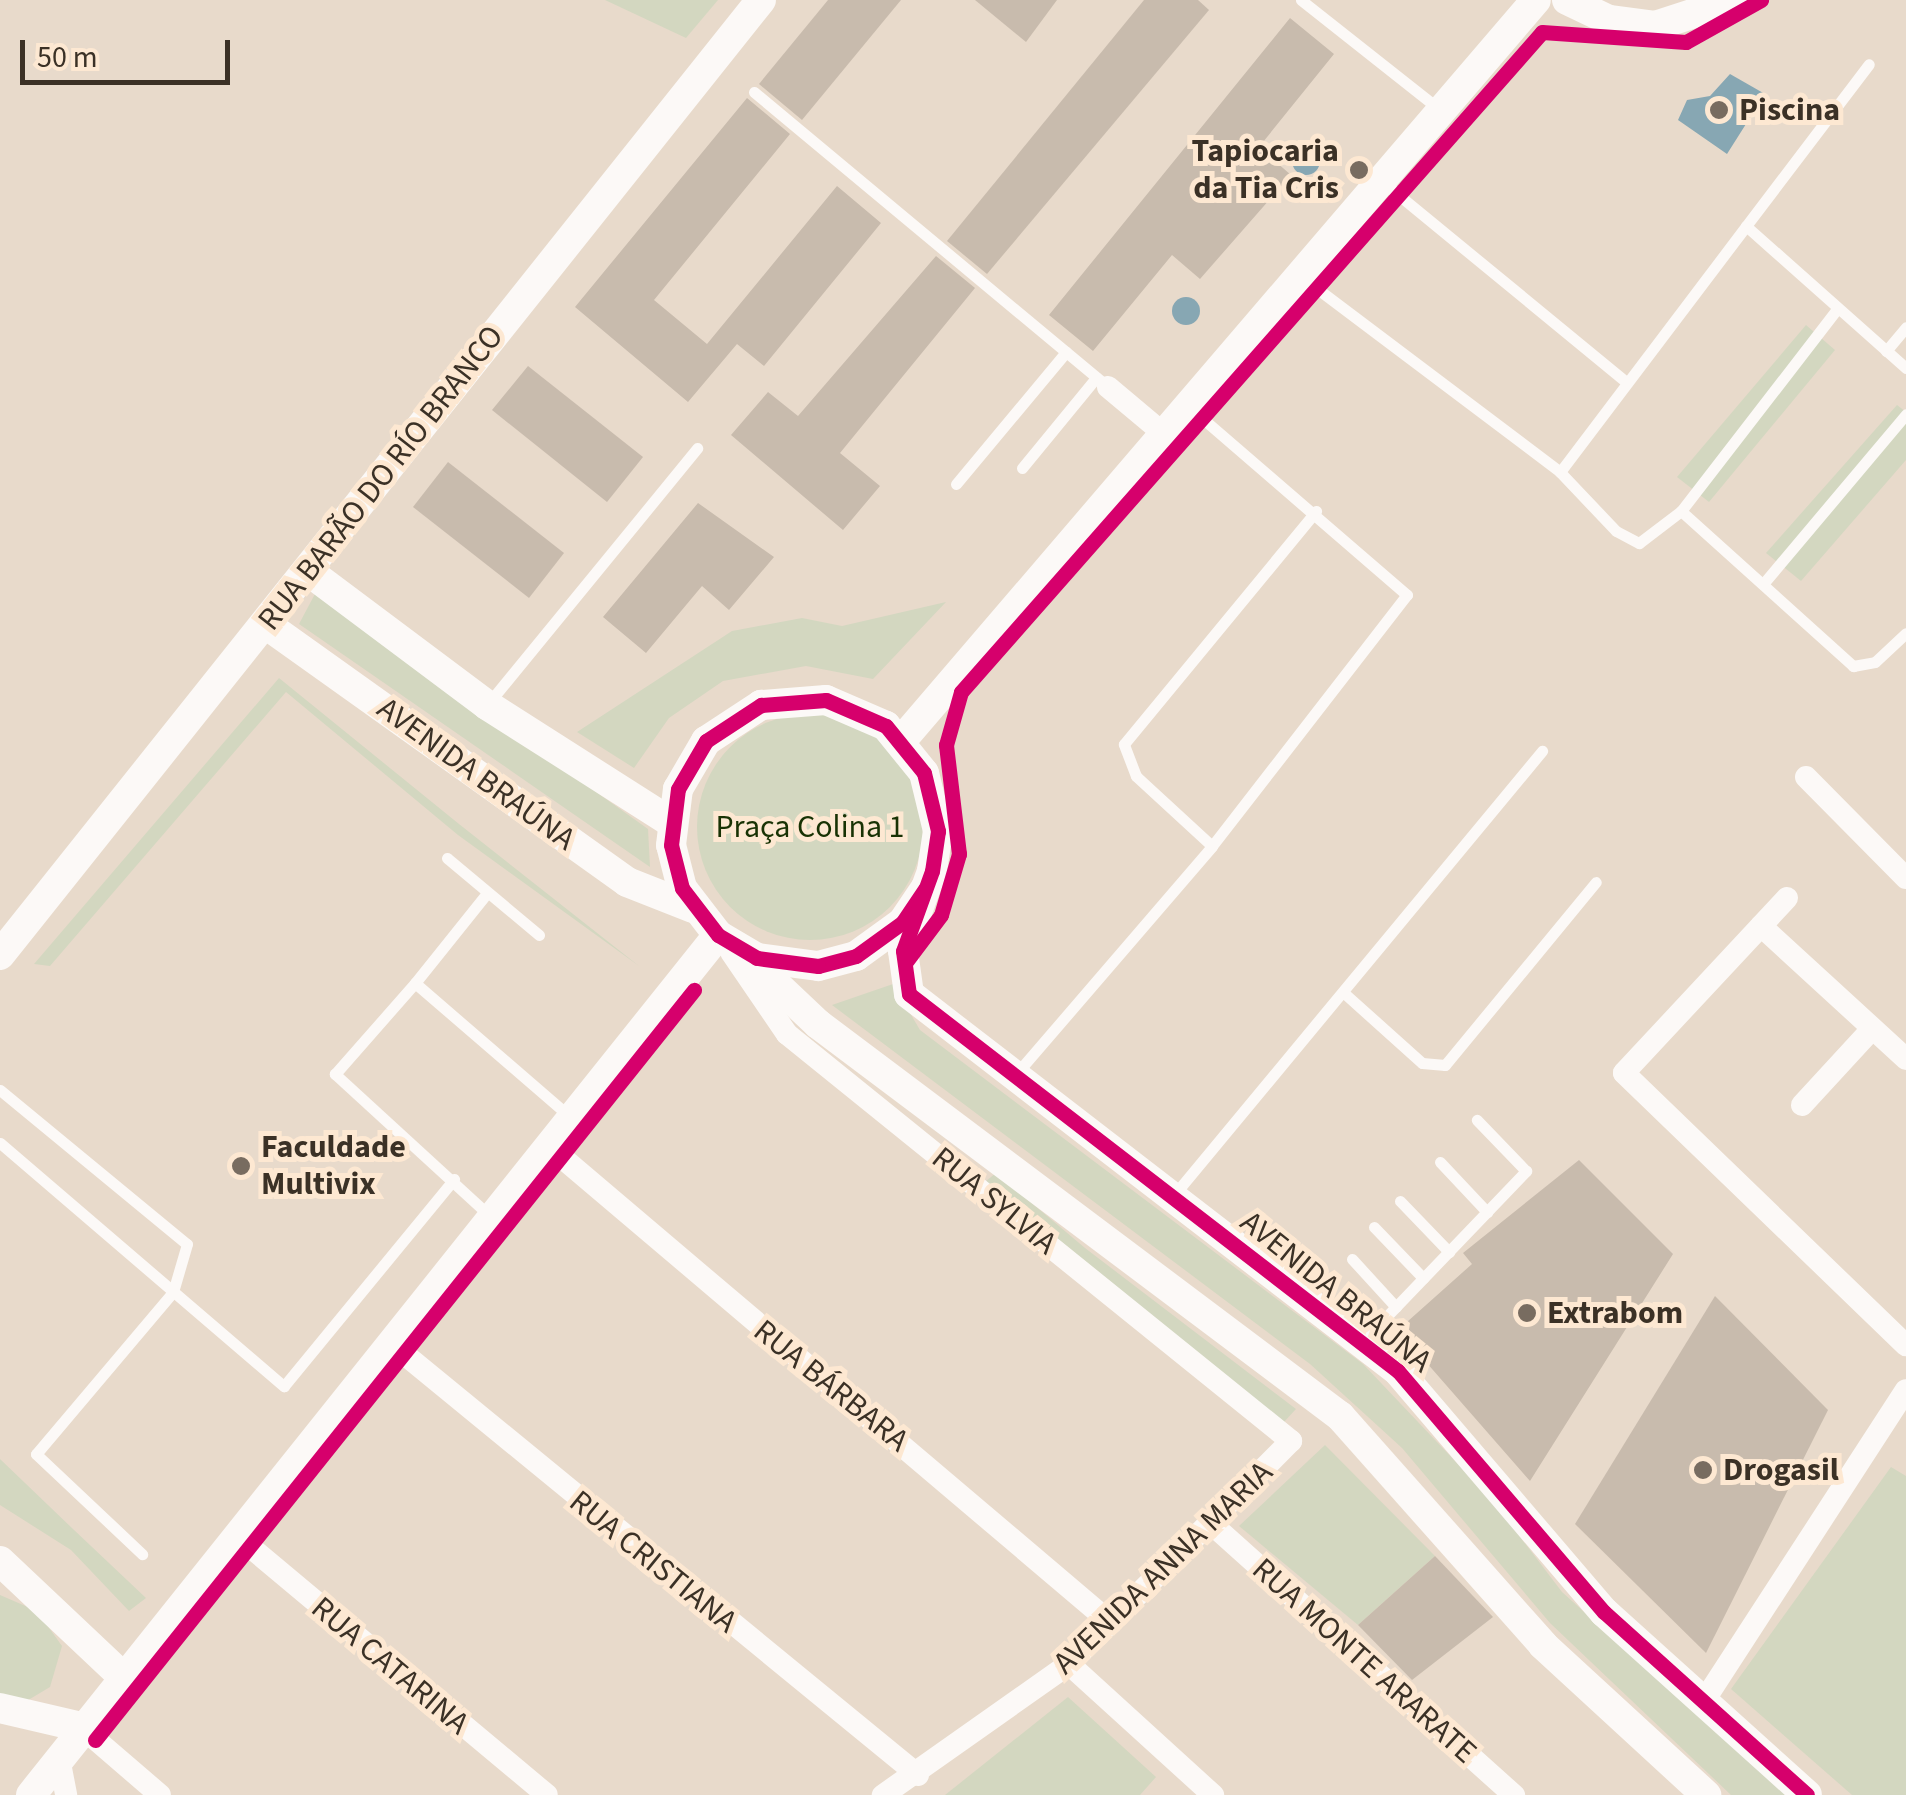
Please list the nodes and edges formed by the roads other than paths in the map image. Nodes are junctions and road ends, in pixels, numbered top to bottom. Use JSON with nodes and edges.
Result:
{"nodes":[{"id":1,"x":761,"y":0,"type":"edge"},
{"id":2,"x":1301,"y":0,"type":"edge"},
{"id":3,"x":1536,"y":0,"type":"edge"},
{"id":4,"x":1567,"y":0,"type":"edge"},
{"id":5,"x":1735,"y":0,"type":"edge"},
{"id":6,"x":1869,"y":64,"type":"dead end"},
{"id":7,"x":754,"y":92,"type":"dead end"},
{"id":8,"x":1440,"y":111,"type":"junction"},
{"id":9,"x":1381,"y":180,"type":"junction"},
{"id":10,"x":1746,"y":226,"type":"junction"},
{"id":11,"x":1299,"y":276,"type":"junction"},
{"id":12,"x":1837,"y":308,"type":"junction"},
{"id":13,"x":1906,"y":327,"type":"edge"},
{"id":14,"x":1886,"y":351,"type":"junction"},
{"id":15,"x":1066,"y":352,"type":"junction"},
{"id":16,"x":1906,"y":368,"type":"edge"},
{"id":17,"x":1102,"y":382,"type":"junction"},
{"id":18,"x":1626,"y":382,"type":"junction"},
{"id":19,"x":1188,"y":406,"type":"junction"},
{"id":20,"x":1906,"y":414,"type":"edge"},
{"id":21,"x":1164,"y":434,"type":"junction"},
{"id":22,"x":697,"y":448,"type":"dead end"},
{"id":23,"x":1022,"y":468,"type":"dead end"},
{"id":24,"x":1560,"y":472,"type":"junction"},
{"id":25,"x":956,"y":484,"type":"dead end"},
{"id":26,"x":1681,"y":511,"type":"junction"},
{"id":27,"x":1316,"y":512,"type":"junction"},
{"id":28,"x":308,"y":571,"type":"junction"},
{"id":29,"x":1763,"y":584,"type":"junction"},
{"id":30,"x":267,"y":625,"type":"junction"},
{"id":31,"x":1906,"y":632,"type":"edge"},
{"id":32,"x":488,"y":704,"type":"junction"},
{"id":33,"x":902,"y":740,"type":"junction"},
{"id":34,"x":1542,"y":751,"type":"dead end"},
{"id":35,"x":1806,"y":776,"type":"dead end"},
{"id":36,"x":670,"y":822,"type":"junction"},
{"id":37,"x":1212,"y":846,"type":"junction"},
{"id":38,"x":447,"y":858,"type":"dead end"},
{"id":39,"x":1906,"y":878,"type":"edge"},
{"id":40,"x":1596,"y":882,"type":"dead end"},
{"id":41,"x":925,"y":889,"type":"junction"},
{"id":42,"x":487,"y":894,"type":"junction"},
{"id":43,"x":1787,"y":898,"type":"dead end"},
{"id":44,"x":693,"y":908,"type":"junction"},
{"id":45,"x":1761,"y":926,"type":"junction"},
{"id":46,"x":539,"y":934,"type":"dead end"},
{"id":47,"x":726,"y":941,"type":"junction"},
{"id":48,"x":0,"y":955,"type":"edge"},
{"id":49,"x":415,"y":984,"type":"junction"},
{"id":50,"x":1344,"y":993,"type":"junction"},
{"id":51,"x":1872,"y":1029,"type":"junction"},
{"id":52,"x":1906,"y":1060,"type":"edge"},
{"id":53,"x":1012,"y":1079,"type":"junction"},
{"id":54,"x":0,"y":1090,"type":"edge"},
{"id":55,"x":1802,"y":1105,"type":"dead end"},
{"id":56,"x":1477,"y":1120,"type":"dead end"},
{"id":57,"x":575,"y":1121,"type":"junction"},
{"id":58,"x":0,"y":1143,"type":"edge"},
{"id":59,"x":552,"y":1149,"type":"junction"},
{"id":60,"x":1440,"y":1162,"type":"dead end"},
{"id":61,"x":454,"y":1179,"type":"junction"},
{"id":62,"x":1171,"y":1198,"type":"junction"},
{"id":63,"x":1400,"y":1201,"type":"dead end"},
{"id":64,"x":1488,"y":1212,"type":"junction"},
{"id":65,"x":494,"y":1220,"type":"junction"},
{"id":66,"x":1374,"y":1228,"type":"dead end"},
{"id":67,"x":1449,"y":1252,"type":"junction"},
{"id":68,"x":1352,"y":1259,"type":"dead end"},
{"id":69,"x":1423,"y":1278,"type":"junction"},
{"id":70,"x":173,"y":1292,"type":"junction"},
{"id":71,"x":1396,"y":1307,"type":"junction"},
{"id":72,"x":1363,"y":1341,"type":"junction"},
{"id":73,"x":392,"y":1344,"type":"junction"},
{"id":74,"x":1906,"y":1345,"type":"edge"},
{"id":75,"x":1906,"y":1390,"type":"edge"},
{"id":76,"x":1292,"y":1441,"type":"joint"},
{"id":77,"x":1215,"y":1527,"type":"junction"},
{"id":78,"x":236,"y":1536,"type":"junction"},
{"id":79,"x":142,"y":1554,"type":"dead end"},
{"id":80,"x":0,"y":1561,"type":"edge"},
{"id":81,"x":1110,"y":1623,"type":"junction"},
{"id":82,"x":1069,"y":1664,"type":"junction"},
{"id":83,"x":120,"y":1674,"type":"junction"},
{"id":84,"x":1702,"y":1704,"type":"junction"},
{"id":85,"x":0,"y":1708,"type":"edge"},
{"id":86,"x":82,"y":1727,"type":"junction"},
{"id":87,"x":59,"y":1758,"type":"junction"},
{"id":88,"x":918,"y":1775,"type":"junction"},
{"id":89,"x":889,"y":1794,"type":"edge"},
{"id":90,"x":31,"y":1795,"type":"edge"},
{"id":91,"x":66,"y":1795,"type":"edge"},
{"id":92,"x":160,"y":1795,"type":"edge"},
{"id":93,"x":547,"y":1795,"type":"edge"},
{"id":94,"x":1213,"y":1795,"type":"edge"},
{"id":95,"x":1514,"y":1795,"type":"edge"},
{"id":96,"x":1706,"y":1795,"type":"edge"},
{"id":97,"x":1808,"y":1795,"type":"edge"}],
"edges":[{"from":1,"to":28,"type":"street","name":"RUA BARÃO DO RÍO BRANCO"},
{"from":2,"to":8,"type":"lane"},
{"from":3,"to":8,"type":"street"},
{"from":4,"to":5,"type":"street"},
{"from":6,"to":10,"type":"lane"},
{"from":7,"to":15,"type":"lane"},
{"from":8,"to":9,"type":"street"},
{"from":9,"to":11,"type":"street"},
{"from":9,"to":18,"type":"lane"},
{"from":10,"to":12,"type":"lane"},
{"from":10,"to":18,"type":"lane"},
{"from":11,"to":19,"type":"street"},
{"from":11,"to":24,"type":"lane"},
{"from":12,"to":14,"type":"lane"},
{"from":12,"to":26,"type":"lane"},
{"from":13,"to":14,"type":"lane"},
{"from":14,"to":16,"type":"lane"},
{"from":15,"to":17,"type":"lane"},
{"from":15,"to":25,"type":"lane"},
{"from":17,"to":21,"type":"street"},
{"from":17,"to":23,"type":"lane"},
{"from":18,"to":24,"type":"lane"},
{"from":19,"to":21,"type":"street"},
{"from":19,"to":27,"type":"lane"},
{"from":20,"to":29,"type":"lane"},
{"from":21,"to":33,"type":"street"},
{"from":22,"to":32,"type":"lane"},
{"from":24,"to":26,"type":"lane"},
{"from":26,"to":29,"type":"lane"},
{"from":27,"to":37,"type":"lane"},
{"from":27,"to":37,"type":"lane"},
{"from":28,"to":30,"type":"street","name":"RUA BARÃO DO RÍO BRANCO"},
{"from":28,"to":32,"type":"street","name":"AVENIDA BRAÚNA"},
{"from":29,"to":31,"type":"lane"},
{"from":30,"to":44,"type":"street","name":"AVENIDA BRAÚNA"},
{"from":30,"to":48,"type":"street","name":"RUA BARÃO DO RÍO BRANCO"},
{"from":32,"to":36,"type":"street","name":"AVENIDA BRAÚNA"},
{"from":33,"to":36,"type":"street"},
{"from":33,"to":41,"type":"street"},
{"from":34,"to":50,"type":"lane"},
{"from":35,"to":39,"type":"street"},
{"from":36,"to":44,"type":"street"},
{"from":37,"to":53,"type":"lane"},
{"from":38,"to":42,"type":"lane"},
{"from":40,"to":50,"type":"lane"},
{"from":41,"to":47,"type":"street"},
{"from":41,"to":53,"type":"street","name":"AVENIDA BRAÚNA"},
{"from":42,"to":46,"type":"lane"},
{"from":42,"to":49,"type":"lane"},
{"from":43,"to":45,"type":"street"},
{"from":44,"to":47,"type":"street"},
{"from":45,"to":51,"type":"street"},
{"from":45,"to":74,"type":"street"},
{"from":47,"to":57,"type":"street"},
{"from":47,"to":76,"type":"street","name":"RUA SYLVIA"},
{"from":47,"to":96,"type":"street"},
{"from":49,"to":57,"type":"lane"},
{"from":49,"to":61,"type":"lane"},
{"from":50,"to":62,"type":"lane"},
{"from":51,"to":52,"type":"street"},
{"from":51,"to":55,"type":"street"},
{"from":53,"to":62,"type":"street","name":"AVENIDA BRAÚNA"},
{"from":54,"to":70,"type":"lane"},
{"from":56,"to":64,"type":"lane"},
{"from":57,"to":59,"type":"street"},
{"from":58,"to":70,"type":"lane"},
{"from":59,"to":65,"type":"street"},
{"from":59,"to":81,"type":"street","name":"RUA BÁRBARA"},
{"from":60,"to":64,"type":"lane"},
{"from":61,"to":65,"type":"lane"},
{"from":61,"to":70,"type":"lane"},
{"from":62,"to":72,"type":"street","name":"AVENIDA BRAÚNA"},
{"from":63,"to":67,"type":"lane"},
{"from":64,"to":67,"type":"lane"},
{"from":65,"to":73,"type":"street"},
{"from":66,"to":69,"type":"lane"},
{"from":67,"to":69,"type":"lane"},
{"from":68,"to":71,"type":"lane"},
{"from":69,"to":71,"type":"lane"},
{"from":70,"to":79,"type":"lane"},
{"from":71,"to":72,"type":"lane"},
{"from":72,"to":84,"type":"street","name":"AVENIDA BRAÚNA"},
{"from":73,"to":78,"type":"street"},
{"from":73,"to":88,"type":"street","name":"RUA CRISTIANA"},
{"from":75,"to":84,"type":"street"},
{"from":76,"to":77,"type":"street","name":"AVENIDA ANNA MARIA"},
{"from":77,"to":81,"type":"street","name":"AVENIDA ANNA MARIA"},
{"from":77,"to":95,"type":"street","name":"RUA MONTE ARARATE"},
{"from":78,"to":83,"type":"street"},
{"from":78,"to":93,"type":"street","name":"RUA CATARINA"},
{"from":80,"to":83,"type":"street"},
{"from":81,"to":82,"type":"street","name":"AVENIDA ANNA MARIA"},
{"from":82,"to":88,"type":"street","name":"AVENIDA ANNA MARIA"},
{"from":82,"to":94,"type":"street"},
{"from":83,"to":86,"type":"street"},
{"from":84,"to":97,"type":"street","name":"AVENIDA BRAÚNA"},
{"from":85,"to":86,"type":"street"},
{"from":86,"to":87,"type":"street"},
{"from":86,"to":92,"type":"street"},
{"from":87,"to":90,"type":"street"},
{"from":87,"to":91,"type":"street"},
{"from":88,"to":89,"type":"street","name":"AVENIDA ANNA MARIA"}]}
